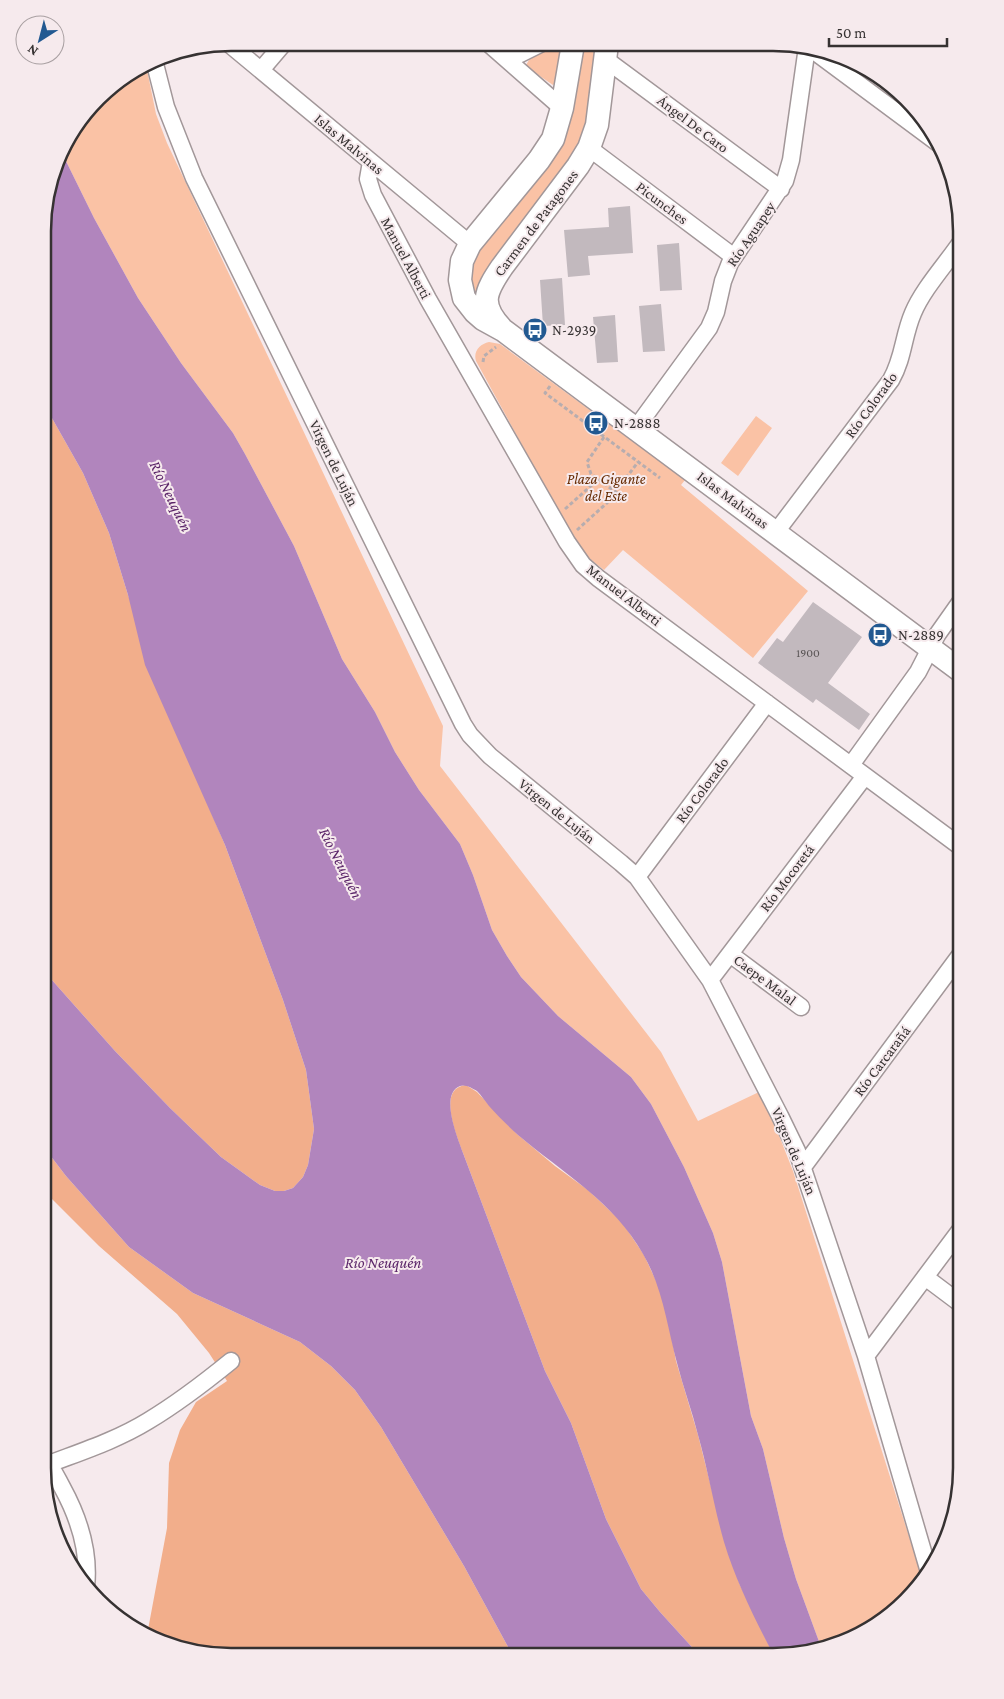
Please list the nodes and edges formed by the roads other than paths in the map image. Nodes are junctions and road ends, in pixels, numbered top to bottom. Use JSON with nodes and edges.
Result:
{"nodes":[{"id":1,"x":238,"y":51,"type":"edge"},
{"id":2,"x":277,"y":51,"type":"edge"},
{"id":3,"x":496,"y":51,"type":"edge"},
{"id":4,"x":506,"y":51,"type":"edge"},
{"id":5,"x":529,"y":51,"type":"edge"},
{"id":6,"x":572,"y":51,"type":"edge"},
{"id":7,"x":606,"y":51,"type":"edge"},
{"id":8,"x":808,"y":55,"type":"edge"},
{"id":9,"x":826,"y":59,"type":"edge"},
{"id":10,"x":156,"y":68,"type":"edge"},
{"id":11,"x":261,"y":70,"type":"junction"},
{"id":12,"x":562,"y":108,"type":"junction"},
{"id":13,"x":922,"y":131,"type":"edge"},
{"id":14,"x":589,"y":148,"type":"junction"},
{"id":15,"x":371,"y":162,"type":"junction"},
{"id":16,"x":781,"y":189,"type":"junction"},
{"id":17,"x":470,"y":244,"type":"junction"},
{"id":18,"x":953,"y":255,"type":"edge"},
{"id":19,"x":734,"y":257,"type":"junction"},
{"id":20,"x":500,"y":338,"type":"junction"},
{"id":21,"x":636,"y":428,"type":"junction"},
{"id":22,"x":776,"y":532,"type":"junction"},
{"id":23,"x":953,"y":612,"type":"edge"},
{"id":24,"x":930,"y":648,"type":"junction"},
{"id":25,"x":953,"y":665,"type":"edge"},
{"id":26,"x":768,"y":703,"type":"junction"},
{"id":27,"x":851,"y":765,"type":"junction"},
{"id":28,"x":865,"y":776,"type":"junction"},
{"id":29,"x":953,"y":841,"type":"edge"},
{"id":30,"x":637,"y":877,"type":"junction"},
{"id":31,"x":730,"y":954,"type":"junction"},
{"id":32,"x":953,"y":965,"type":"edge"},
{"id":33,"x":710,"y":980,"type":"junction"},
{"id":34,"x":801,"y":1007,"type":"dead end"},
{"id":35,"x":803,"y":1167,"type":"junction"},
{"id":36,"x":953,"y":1240,"type":"edge"},
{"id":37,"x":925,"y":1277,"type":"junction"},
{"id":38,"x":953,"y":1298,"type":"edge"},
{"id":39,"x":866,"y":1356,"type":"junction"},
{"id":40,"x":231,"y":1361,"type":"dead end"},
{"id":41,"x":51,"y":1460,"type":"edge"},
{"id":42,"x":51,"y":1470,"type":"edge"},
{"id":43,"x":926,"y":1562,"type":"edge"},
{"id":44,"x":87,"y":1574,"type":"edge"}],
"edges":[{"from":1,"to":11,"type":"street","name":"Islas Malvinas"},
{"from":2,"to":11,"type":"street"},
{"from":3,"to":12,"type":"street"},
{"from":4,"to":5,"type":"street"},
{"from":6,"to":12,"type":"main road"},
{"from":7,"to":14,"type":"main road","name":"Carmen de Patagones"},
{"from":7,"to":16,"type":"street","name":"Ángel De Caro"},
{"from":8,"to":16,"type":"street","name":"Río Aguapey"},
{"from":9,"to":13,"type":"street"},
{"from":10,"to":30,"type":"street","name":"Virgen de Luján"},
{"from":11,"to":15,"type":"street","name":"Islas Malvinas"},
{"from":12,"to":17,"type":"main road"},
{"from":14,"to":19,"type":"street","name":"Picunches"},
{"from":14,"to":20,"type":"main road","name":"Carmen de Patagones"},
{"from":15,"to":17,"type":"street","name":"Islas Malvinas"},
{"from":15,"to":26,"type":"street","name":"Manuel Alberti"},
{"from":16,"to":19,"type":"street","name":"Río Aguapey"},
{"from":17,"to":20,"type":"main road"},
{"from":18,"to":22,"type":"street","name":"Río Colorado"},
{"from":19,"to":21,"type":"street","name":"Río Aguapey"},
{"from":20,"to":21,"type":"main road","name":"Islas Malvinas"},
{"from":21,"to":22,"type":"main road","name":"Islas Malvinas"},
{"from":22,"to":24,"type":"main road","name":"Islas Malvinas"},
{"from":23,"to":24,"type":"street"},
{"from":24,"to":25,"type":"main road","name":"Islas Malvinas"},
{"from":24,"to":27,"type":"street"},
{"from":26,"to":27,"type":"street","name":"Manuel Alberti"},
{"from":26,"to":30,"type":"street","name":"Río Colorado"},
{"from":27,"to":28,"type":"street","name":"Manuel Alberti"},
{"from":28,"to":29,"type":"street","name":"Manuel Alberti"},
{"from":28,"to":31,"type":"street","name":"Río Mocoretá"},
{"from":30,"to":33,"type":"street","name":"Virgen de Luján"},
{"from":31,"to":33,"type":"street","name":"Río Mocoretá"},
{"from":31,"to":34,"type":"street","name":"Caepe Malal"},
{"from":32,"to":35,"type":"street","name":"Río Carcarañá"},
{"from":33,"to":35,"type":"street","name":"Virgen de Luján"},
{"from":35,"to":39,"type":"street","name":"Virgen de Luján"},
{"from":36,"to":37,"type":"street"},
{"from":37,"to":38,"type":"street"},
{"from":37,"to":39,"type":"street"},
{"from":39,"to":43,"type":"street","name":"Virgen de Luján"},
{"from":40,"to":41,"type":"street"},
{"from":42,"to":44,"type":"street"}]}
